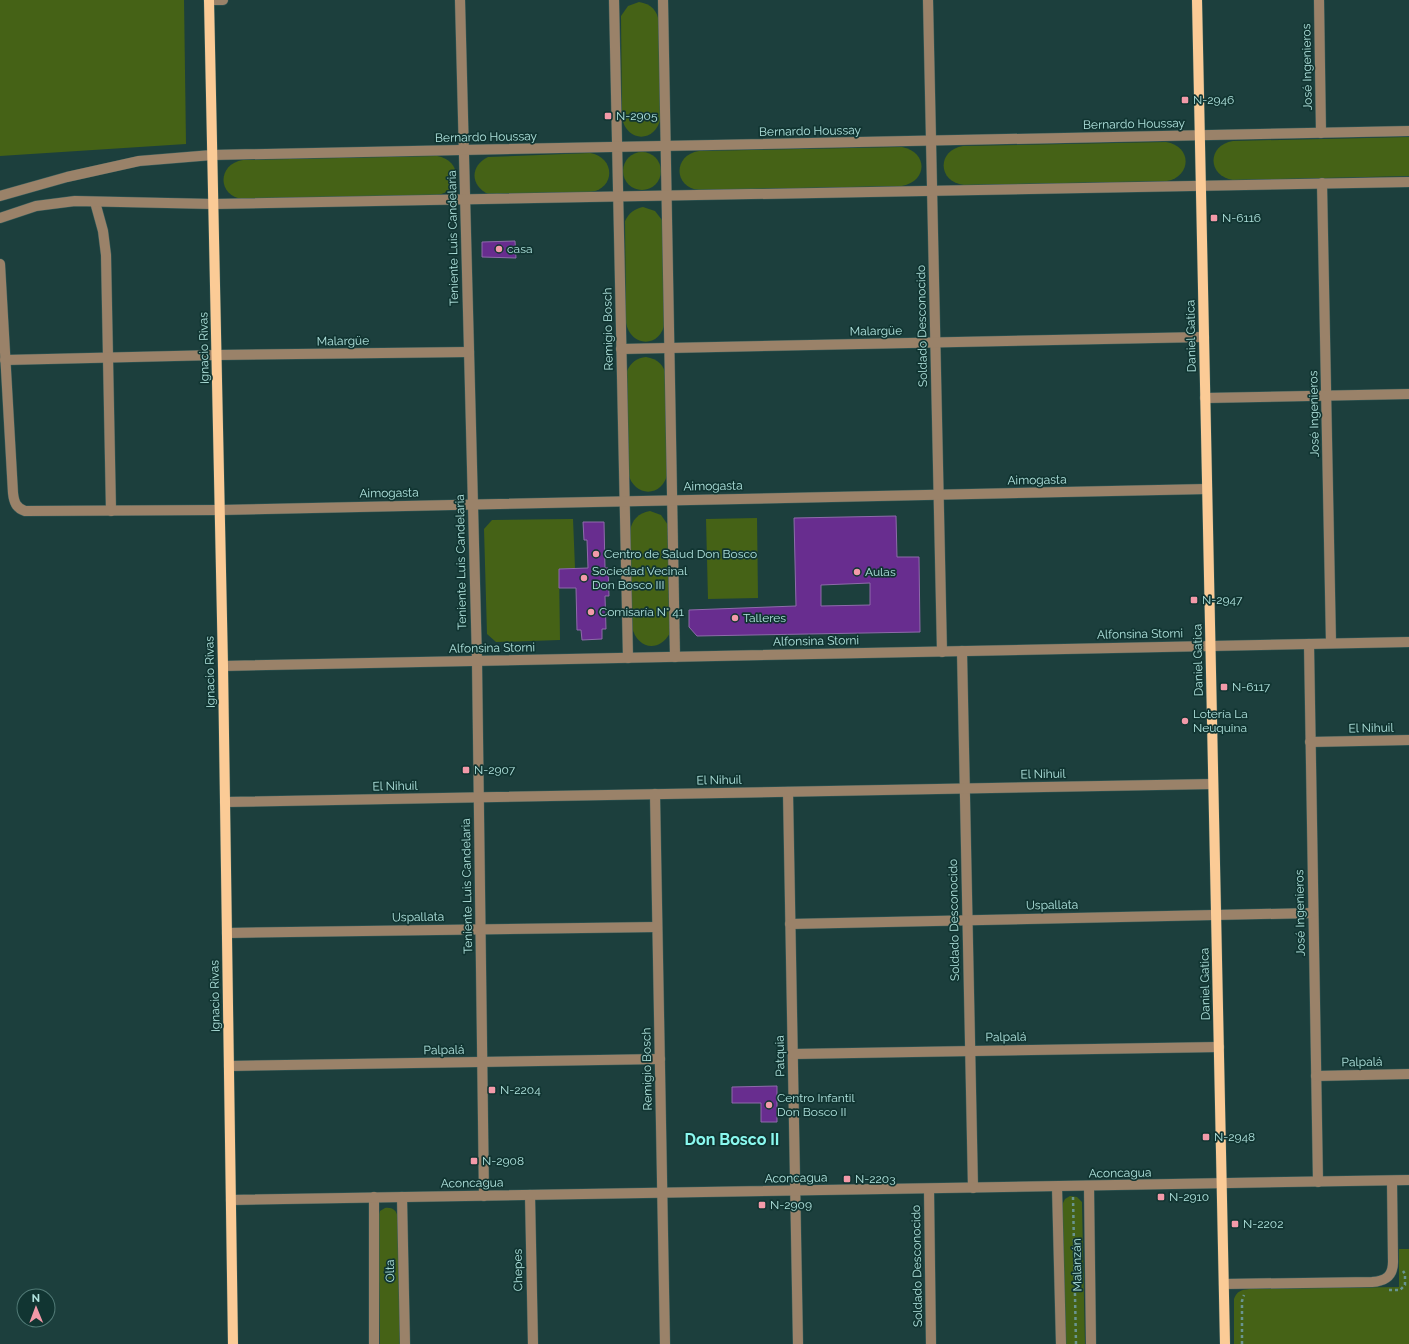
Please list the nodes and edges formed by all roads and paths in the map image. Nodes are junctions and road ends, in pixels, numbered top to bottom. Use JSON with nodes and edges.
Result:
{"nodes":[{"id":1,"x":209,"y":0,"type":"edge"},
{"id":2,"x":223,"y":0,"type":"edge"},
{"id":3,"x":460,"y":0,"type":"edge"},
{"id":4,"x":614,"y":0,"type":"edge"},
{"id":5,"x":663,"y":0,"type":"edge"},
{"id":6,"x":928,"y":0,"type":"edge"},
{"id":7,"x":1197,"y":0,"type":"edge"},
{"id":8,"x":1318,"y":0,"type":"edge"},
{"id":9,"x":1409,"y":132,"type":"edge"},
{"id":10,"x":1321,"y":133,"type":"junction"},
{"id":11,"x":1200,"y":136,"type":"junction"},
{"id":12,"x":931,"y":141,"type":"junction"},
{"id":13,"x":666,"y":146,"type":"junction"},
{"id":14,"x":617,"y":147,"type":"junction"},
{"id":15,"x":464,"y":150,"type":"junction"},
{"id":16,"x":212,"y":156,"type":"junction"},
{"id":17,"x":1409,"y":182,"type":"edge"},
{"id":18,"x":1322,"y":184,"type":"junction"},
{"id":19,"x":1201,"y":186,"type":"junction"},
{"id":20,"x":932,"y":191,"type":"junction"},
{"id":21,"x":0,"y":196,"type":"edge"},
{"id":22,"x":667,"y":196,"type":"junction"},
{"id":23,"x":618,"y":197,"type":"junction"},
{"id":24,"x":465,"y":200,"type":"junction"},
{"id":25,"x":95,"y":202,"type":"junction"},
{"id":26,"x":213,"y":204,"type":"junction"},
{"id":27,"x":0,"y":218,"type":"edge"},
{"id":28,"x":0,"y":264,"type":"edge"},
{"id":29,"x":1204,"y":337,"type":"junction"},
{"id":30,"x":935,"y":343,"type":"junction"},
{"id":31,"x":670,"y":348,"type":"junction"},
{"id":32,"x":621,"y":349,"type":"junction"},
{"id":33,"x":469,"y":352,"type":"junction"},
{"id":34,"x":217,"y":355,"type":"junction"},
{"id":35,"x":108,"y":358,"type":"junction"},
{"id":36,"x":6,"y":360,"type":"junction"},
{"id":37,"x":1409,"y":394,"type":"edge"},
{"id":38,"x":1326,"y":395,"type":"junction"},
{"id":39,"x":1205,"y":398,"type":"junction"},
{"id":40,"x":1207,"y":489,"type":"junction"},
{"id":41,"x":938,"y":495,"type":"junction"},
{"id":42,"x":672,"y":500,"type":"junction"},
{"id":43,"x":624,"y":501,"type":"junction"},
{"id":44,"x":473,"y":504,"type":"junction"},
{"id":45,"x":220,"y":510,"type":"junction"},
{"id":46,"x":111,"y":511,"type":"junction"},
{"id":47,"x":1409,"y":642,"type":"edge"},
{"id":48,"x":1331,"y":643,"type":"junction"},
{"id":49,"x":1309,"y":644,"type":"junction"},
{"id":50,"x":1210,"y":646,"type":"junction"},
{"id":51,"x":962,"y":651,"type":"junction"},
{"id":52,"x":942,"y":652,"type":"junction"},
{"id":53,"x":675,"y":657,"type":"junction"},
{"id":54,"x":628,"y":658,"type":"junction"},
{"id":55,"x":477,"y":661,"type":"junction"},
{"id":56,"x":223,"y":666,"type":"junction"},
{"id":57,"x":1409,"y":740,"type":"edge"},
{"id":58,"x":1310,"y":742,"type":"junction"},
{"id":59,"x":1214,"y":784,"type":"junction"},
{"id":60,"x":965,"y":788,"type":"junction"},
{"id":61,"x":788,"y":792,"type":"junction"},
{"id":62,"x":655,"y":794,"type":"junction"},
{"id":63,"x":478,"y":797,"type":"junction"},
{"id":64,"x":225,"y":802,"type":"junction"},
{"id":65,"x":1313,"y":913,"type":"junction"},
{"id":66,"x":1216,"y":915,"type":"junction"},
{"id":67,"x":967,"y":920,"type":"junction"},
{"id":68,"x":790,"y":924,"type":"junction"},
{"id":69,"x":657,"y":927,"type":"junction"},
{"id":70,"x":480,"y":929,"type":"junction"},
{"id":71,"x":227,"y":933,"type":"junction"},
{"id":72,"x":1219,"y":1047,"type":"junction"},
{"id":73,"x":970,"y":1051,"type":"junction"},
{"id":74,"x":793,"y":1054,"type":"junction"},
{"id":75,"x":660,"y":1059,"type":"junction"},
{"id":76,"x":482,"y":1062,"type":"junction"},
{"id":77,"x":229,"y":1066,"type":"junction"},
{"id":78,"x":1409,"y":1074,"type":"edge"},
{"id":79,"x":1316,"y":1076,"type":"junction"},
{"id":80,"x":1409,"y":1180,"type":"edge"},
{"id":81,"x":1392,"y":1181,"type":"junction"},
{"id":82,"x":1318,"y":1182,"type":"junction"},
{"id":83,"x":1222,"y":1184,"type":"junction"},
{"id":84,"x":1088,"y":1186,"type":"junction"},
{"id":85,"x":1057,"y":1187,"type":"junction"},
{"id":86,"x":973,"y":1188,"type":"junction"},
{"id":87,"x":929,"y":1189,"type":"junction"},
{"id":88,"x":795,"y":1191,"type":"junction"},
{"id":89,"x":662,"y":1193,"type":"junction"},
{"id":90,"x":530,"y":1195,"type":"junction"},
{"id":91,"x":484,"y":1196,"type":"junction"},
{"id":92,"x":1073,"y":1196,"type":"dead end"},
{"id":93,"x":374,"y":1197,"type":"junction"},
{"id":94,"x":402,"y":1197,"type":"junction"},
{"id":95,"x":231,"y":1200,"type":"junction"},
{"id":96,"x":1224,"y":1284,"type":"junction"},
{"id":97,"x":233,"y":1344,"type":"edge"},
{"id":98,"x":374,"y":1344,"type":"edge"},
{"id":99,"x":405,"y":1344,"type":"edge"},
{"id":100,"x":533,"y":1344,"type":"edge"},
{"id":101,"x":665,"y":1344,"type":"edge"},
{"id":102,"x":798,"y":1344,"type":"edge"},
{"id":103,"x":931,"y":1344,"type":"edge"},
{"id":104,"x":1061,"y":1344,"type":"edge"},
{"id":105,"x":1076,"y":1344,"type":"edge"},
{"id":106,"x":1091,"y":1344,"type":"edge"},
{"id":107,"x":1225,"y":1344,"type":"edge"}],
"edges":[{"from":1,"to":2,"type":"street"},
{"from":1,"to":16,"type":"main road","name":"Ignacio Rivas"},
{"from":3,"to":15,"type":"street","name":"Teniente Luis Candelaria"},
{"from":4,"to":14,"type":"street","name":"Remigio Bosch"},
{"from":5,"to":13,"type":"street"},
{"from":6,"to":12,"type":"street","name":"Soldado Desconocido"},
{"from":7,"to":11,"type":"main road","name":"Daniel Gatica"},
{"from":8,"to":10,"type":"street","name":"José Ingenieros"},
{"from":9,"to":10,"type":"street","name":"Bernardo Houssay"},
{"from":10,"to":11,"type":"street","name":"Bernardo Houssay"},
{"from":11,"to":12,"type":"street","name":"Bernardo Houssay"},
{"from":11,"to":19,"type":"main road","name":"Daniel Gatica"},
{"from":12,"to":13,"type":"street","name":"Bernardo Houssay"},
{"from":12,"to":20,"type":"street","name":"Soldado Desconocido"},
{"from":13,"to":14,"type":"street","name":"Bernardo Houssay"},
{"from":13,"to":22,"type":"street"},
{"from":14,"to":15,"type":"street","name":"Bernardo Houssay"},
{"from":14,"to":23,"type":"street","name":"Remigio Bosch"},
{"from":15,"to":16,"type":"street","name":"Bernardo Houssay"},
{"from":15,"to":24,"type":"street","name":"Teniente Luis Candelaria"},
{"from":16,"to":21,"type":"street","name":"Bernardo Houssay"},
{"from":16,"to":26,"type":"main road","name":"Ignacio Rivas"},
{"from":17,"to":18,"type":"street"},
{"from":18,"to":19,"type":"street"},
{"from":18,"to":38,"type":"street","name":"José Ingenieros"},
{"from":19,"to":20,"type":"street"},
{"from":19,"to":29,"type":"main road","name":"Daniel Gatica"},
{"from":20,"to":22,"type":"street"},
{"from":20,"to":30,"type":"street","name":"Soldado Desconocido"},
{"from":22,"to":23,"type":"street"},
{"from":22,"to":31,"type":"street"},
{"from":23,"to":24,"type":"street"},
{"from":23,"to":32,"type":"street","name":"Remigio Bosch"},
{"from":24,"to":26,"type":"street"},
{"from":24,"to":33,"type":"street","name":"Teniente Luis Candelaria"},
{"from":25,"to":26,"type":"street"},
{"from":25,"to":27,"type":"street"},
{"from":25,"to":35,"type":"street"},
{"from":26,"to":34,"type":"main road","name":"Ignacio Rivas"},
{"from":28,"to":36,"type":"street"},
{"from":29,"to":30,"type":"street","name":"Malargüe"},
{"from":29,"to":39,"type":"main road","name":"Daniel Gatica"},
{"from":30,"to":31,"type":"street","name":"Malargüe"},
{"from":30,"to":41,"type":"street","name":"Soldado Desconocido"},
{"from":31,"to":32,"type":"street","name":"Malargüe"},
{"from":31,"to":42,"type":"street"},
{"from":32,"to":43,"type":"street","name":"Remigio Bosch"},
{"from":33,"to":34,"type":"street","name":"Malargüe"},
{"from":33,"to":44,"type":"street","name":"Teniente Luis Candelaria"},
{"from":34,"to":35,"type":"street","name":"Malargüe"},
{"from":34,"to":45,"type":"main road","name":"Ignacio Rivas"},
{"from":35,"to":36,"type":"street","name":"Malargüe"},
{"from":35,"to":46,"type":"street"},
{"from":36,"to":46,"type":"street","name":"Aimogasta"},
{"from":37,"to":38,"type":"street"},
{"from":38,"to":39,"type":"street"},
{"from":38,"to":48,"type":"street","name":"José Ingenieros"},
{"from":39,"to":40,"type":"main road","name":"Daniel Gatica"},
{"from":40,"to":41,"type":"street","name":"Aimogasta"},
{"from":40,"to":50,"type":"main road","name":"Daniel Gatica"},
{"from":41,"to":42,"type":"street","name":"Aimogasta"},
{"from":41,"to":52,"type":"street","name":"Soldado Desconocido"},
{"from":42,"to":43,"type":"street","name":"Aimogasta"},
{"from":42,"to":53,"type":"street"},
{"from":43,"to":44,"type":"street","name":"Aimogasta"},
{"from":43,"to":54,"type":"street","name":"Remigio Bosch"},
{"from":44,"to":45,"type":"street","name":"Aimogasta"},
{"from":44,"to":55,"type":"street","name":"Teniente Luis Candelaria"},
{"from":45,"to":46,"type":"street","name":"Aimogasta"},
{"from":45,"to":56,"type":"main road","name":"Ignacio Rivas"},
{"from":47,"to":48,"type":"street","name":"Alfonsina Storni"},
{"from":48,"to":49,"type":"street","name":"Alfonsina Storni"},
{"from":49,"to":50,"type":"street","name":"Alfonsina Storni"},
{"from":49,"to":58,"type":"street","name":"José Ingenieros"},
{"from":50,"to":51,"type":"street","name":"Alfonsina Storni"},
{"from":50,"to":59,"type":"main road","name":"Daniel Gatica"},
{"from":51,"to":52,"type":"street","name":"Alfonsina Storni"},
{"from":51,"to":60,"type":"street","name":"Soldado Desconocido"},
{"from":52,"to":53,"type":"street","name":"Alfonsina Storni"},
{"from":53,"to":54,"type":"street","name":"Alfonsina Storni"},
{"from":54,"to":55,"type":"street","name":"Alfonsina Storni"},
{"from":55,"to":56,"type":"street","name":"Alfonsina Storni"},
{"from":55,"to":63,"type":"street","name":"Teniente Luis Candelaria"},
{"from":56,"to":64,"type":"main road","name":"Ignacio Rivas"},
{"from":57,"to":58,"type":"street","name":"El Nihuil"},
{"from":58,"to":65,"type":"street","name":"José Ingenieros"},
{"from":59,"to":60,"type":"street","name":"El Nihuil"},
{"from":59,"to":66,"type":"main road","name":"Daniel Gatica"},
{"from":60,"to":61,"type":"street","name":"El Nihuil"},
{"from":60,"to":67,"type":"street","name":"Soldado Desconocido"},
{"from":61,"to":62,"type":"street","name":"El Nihuil"},
{"from":61,"to":68,"type":"street","name":"Patquia"},
{"from":62,"to":63,"type":"street","name":"El Nihuil"},
{"from":62,"to":69,"type":"street","name":"Remigio Bosch"},
{"from":63,"to":64,"type":"street","name":"El Nihuil"},
{"from":63,"to":70,"type":"street","name":"Teniente Luis Candelaria"},
{"from":64,"to":71,"type":"main road","name":"Ignacio Rivas"},
{"from":65,"to":66,"type":"street","name":"Uspallata"},
{"from":65,"to":79,"type":"street","name":"José Ingenieros"},
{"from":66,"to":67,"type":"street","name":"Uspallata"},
{"from":66,"to":72,"type":"main road","name":"Daniel Gatica"},
{"from":67,"to":68,"type":"street","name":"Uspallata"},
{"from":67,"to":73,"type":"street","name":"Soldado Desconocido"},
{"from":68,"to":74,"type":"street","name":"Patquia"},
{"from":69,"to":70,"type":"street","name":"Uspallata"},
{"from":69,"to":75,"type":"street","name":"Remigio Bosch"},
{"from":70,"to":71,"type":"street","name":"Uspallata"},
{"from":70,"to":76,"type":"street","name":"Teniente Luis Candelaria"},
{"from":71,"to":77,"type":"main road","name":"Ignacio Rivas"},
{"from":72,"to":73,"type":"street","name":"Palpalá"},
{"from":72,"to":83,"type":"main road","name":"Daniel Gatica"},
{"from":73,"to":74,"type":"street","name":"Palpalá"},
{"from":73,"to":86,"type":"street","name":"Soldado Desconocido"},
{"from":74,"to":88,"type":"street","name":"Patquia"},
{"from":75,"to":76,"type":"street","name":"Palpalá"},
{"from":75,"to":89,"type":"street","name":"Remigio Bosch"},
{"from":76,"to":77,"type":"street","name":"Palpalá"},
{"from":76,"to":91,"type":"street","name":"Teniente Luis Candelaria"},
{"from":77,"to":95,"type":"main road","name":"Ignacio Rivas"},
{"from":78,"to":79,"type":"street","name":"Palpalá"},
{"from":79,"to":82,"type":"street","name":"José Ingenieros"},
{"from":80,"to":81,"type":"street","name":"Aconcagua"},
{"from":81,"to":82,"type":"street","name":"Aconcagua"},
{"from":81,"to":96,"type":"street"},
{"from":82,"to":83,"type":"street","name":"Aconcagua"},
{"from":83,"to":84,"type":"street","name":"Aconcagua"},
{"from":83,"to":96,"type":"main road","name":"Daniel Gatica"},
{"from":84,"to":85,"type":"street","name":"Aconcagua"},
{"from":84,"to":106,"type":"street","name":"Malanzán"},
{"from":85,"to":86,"type":"street","name":"Aconcagua"},
{"from":85,"to":104,"type":"street","name":"Malanzán"},
{"from":86,"to":87,"type":"street","name":"Aconcagua"},
{"from":87,"to":88,"type":"street","name":"Aconcagua"},
{"from":87,"to":103,"type":"street","name":"Soldado Desconocido"},
{"from":88,"to":89,"type":"street","name":"Aconcagua"},
{"from":88,"to":102,"type":"street","name":"Patquia"},
{"from":89,"to":90,"type":"street","name":"Aconcagua"},
{"from":89,"to":101,"type":"street","name":"Remigio Bosch"},
{"from":90,"to":91,"type":"street","name":"Aconcagua"},
{"from":90,"to":100,"type":"street","name":"Chepes"},
{"from":91,"to":94,"type":"street","name":"Aconcagua"},
{"from":92,"to":105,"type":"path"},
{"from":93,"to":94,"type":"street","name":"Aconcagua"},
{"from":93,"to":95,"type":"street","name":"Aconcagua"},
{"from":93,"to":98,"type":"street","name":"Olta"},
{"from":94,"to":99,"type":"street","name":"Olta"},
{"from":95,"to":97,"type":"main road","name":"Ignacio Rivas"},
{"from":96,"to":107,"type":"main road","name":"Daniel Gatica"}]}
